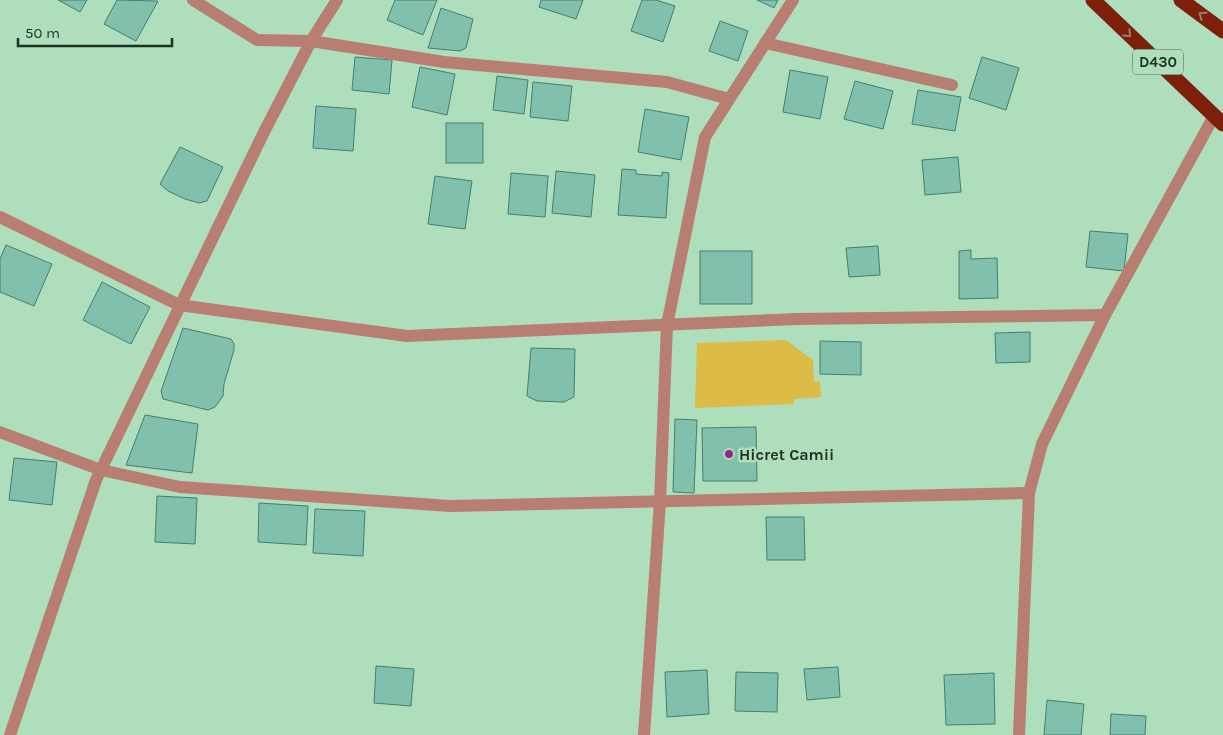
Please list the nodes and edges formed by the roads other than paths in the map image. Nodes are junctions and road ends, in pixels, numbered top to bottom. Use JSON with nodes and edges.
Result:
{"nodes":[{"id":1,"x":192,"y":0,"type":"edge"},
{"id":2,"x":337,"y":0,"type":"edge"},
{"id":3,"x":793,"y":0,"type":"edge"},
{"id":4,"x":1093,"y":0,"type":"edge"},
{"id":5,"x":1184,"y":1,"type":"edge"},
{"id":6,"x":1223,"y":31,"type":"edge"},
{"id":7,"x":311,"y":41,"type":"junction"},
{"id":8,"x":765,"y":43,"type":"junction"},
{"id":9,"x":952,"y":85,"type":"dead end"},
{"id":10,"x":729,"y":99,"type":"junction"},
{"id":11,"x":1218,"y":120,"type":"edge"},
{"id":12,"x":0,"y":218,"type":"edge"},
{"id":13,"x":179,"y":305,"type":"junction"},
{"id":14,"x":1105,"y":314,"type":"junction"},
{"id":15,"x":667,"y":325,"type":"junction"},
{"id":16,"x":0,"y":432,"type":"edge"},
{"id":17,"x":101,"y":470,"type":"junction"},
{"id":18,"x":1029,"y":493,"type":"junction"},
{"id":19,"x":660,"y":502,"type":"junction"},
{"id":20,"x":10,"y":735,"type":"edge"},
{"id":21,"x":644,"y":735,"type":"edge"},
{"id":22,"x":1019,"y":735,"type":"edge"}],
"edges":[{"from":1,"to":7,"type":"street"},
{"from":2,"to":7,"type":"street"},
{"from":3,"to":8,"type":"street"},
{"from":4,"to":11,"type":"highway","number":"D430","one_way":true},
{"from":6,"to":5,"type":"highway","one_way":true},
{"from":7,"to":10,"type":"street"},
{"from":7,"to":13,"type":"street"},
{"from":8,"to":9,"type":"street"},
{"from":8,"to":10,"type":"street"},
{"from":10,"to":15,"type":"street"},
{"from":11,"to":14,"type":"street"},
{"from":12,"to":13,"type":"street"},
{"from":13,"to":15,"type":"street"},
{"from":13,"to":17,"type":"street"},
{"from":14,"to":15,"type":"street"},
{"from":14,"to":18,"type":"street"},
{"from":15,"to":19,"type":"street"},
{"from":16,"to":17,"type":"street"},
{"from":17,"to":19,"type":"street"},
{"from":17,"to":20,"type":"street"},
{"from":18,"to":19,"type":"street"},
{"from":18,"to":22,"type":"street"},
{"from":19,"to":21,"type":"street"}]}
